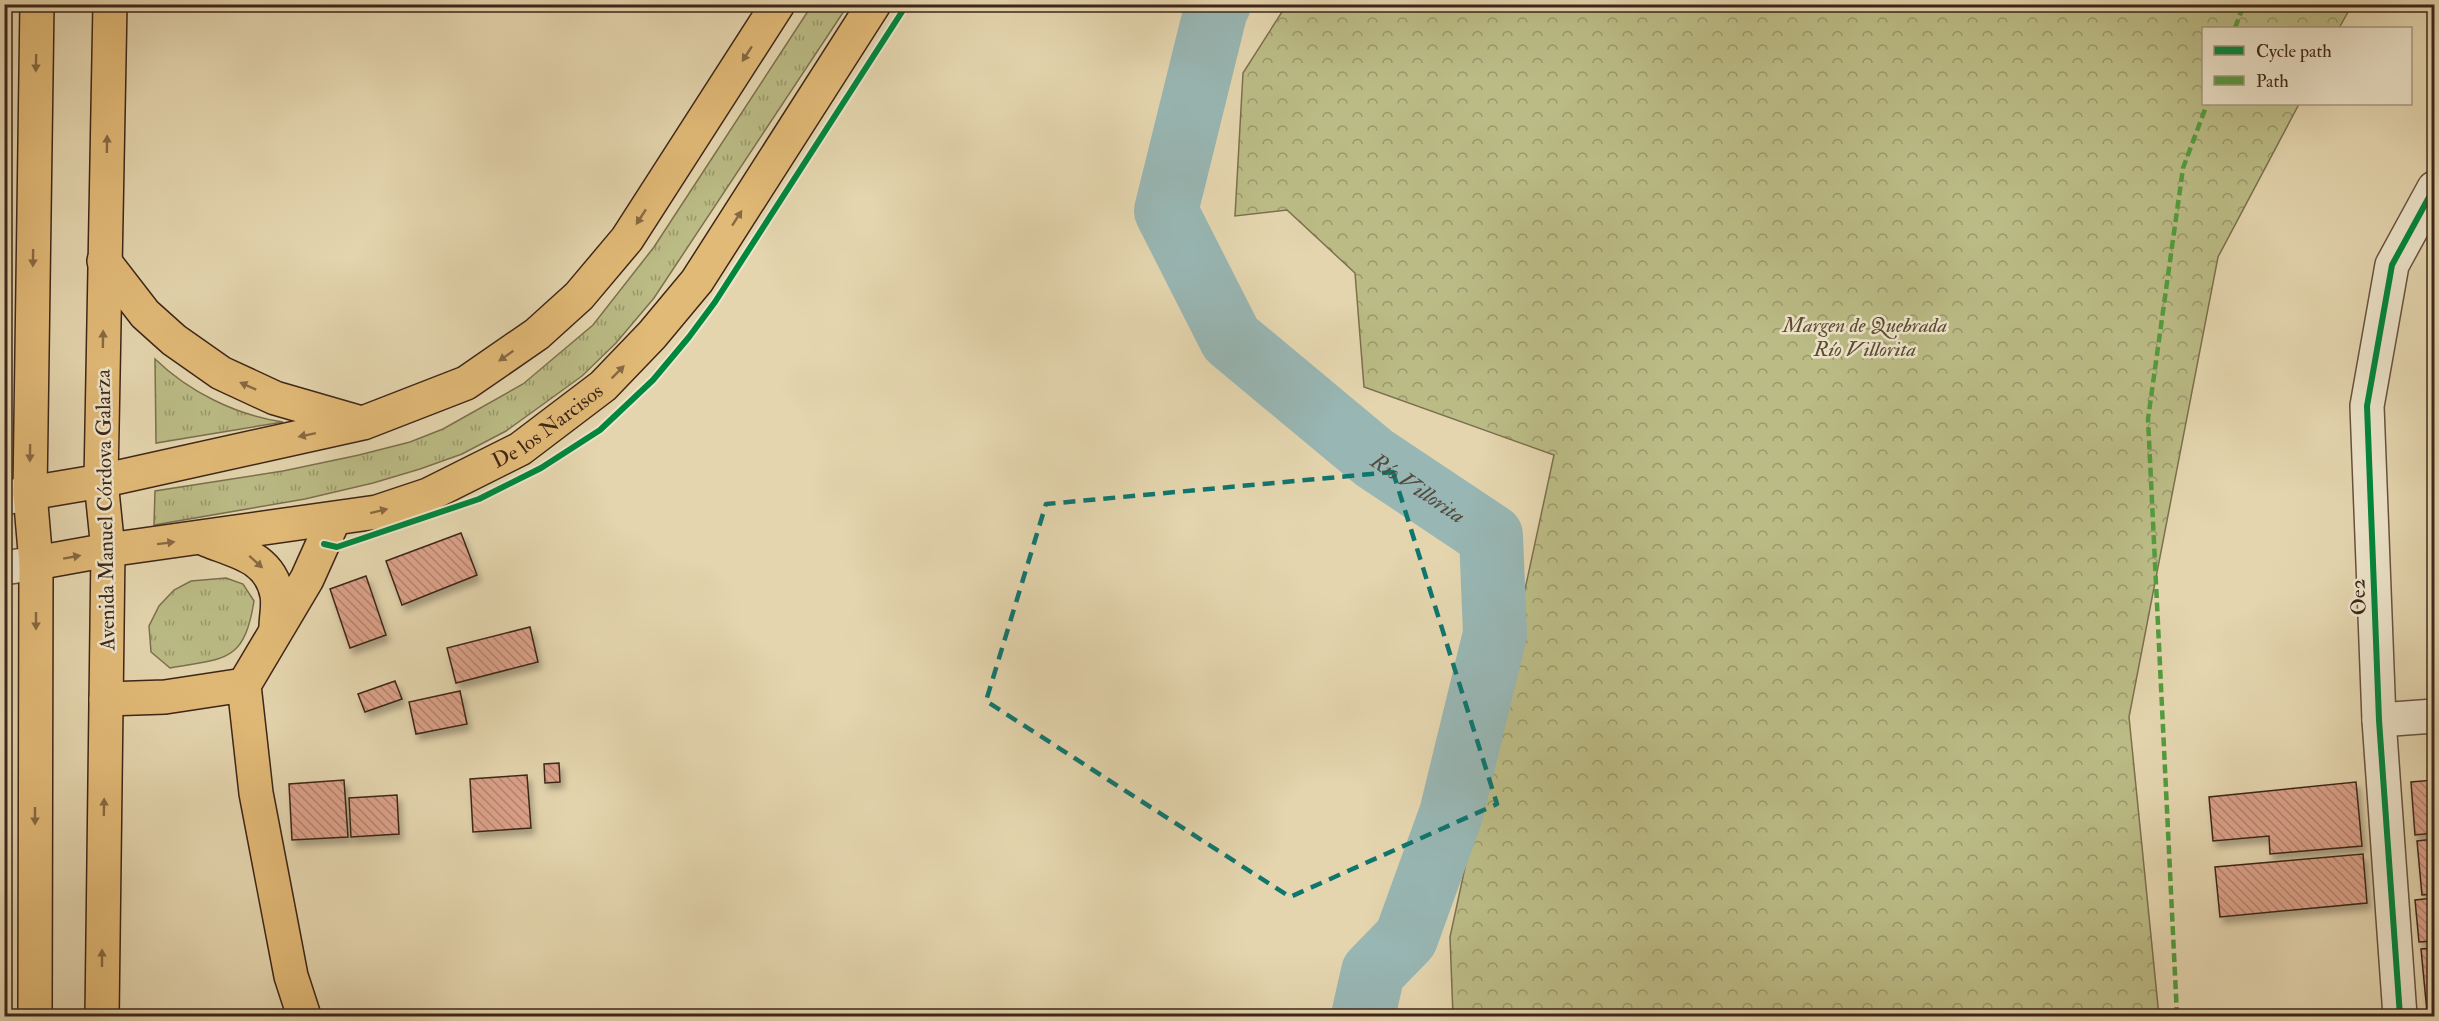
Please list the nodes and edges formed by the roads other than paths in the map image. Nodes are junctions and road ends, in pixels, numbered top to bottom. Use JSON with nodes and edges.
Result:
{"nodes":[{"id":1,"x":37,"y":4,"type":"edge"},
{"id":2,"x":110,"y":4,"type":"edge"},
{"id":3,"x":778,"y":4,"type":"edge"},
{"id":4,"x":874,"y":4,"type":"edge"},
{"id":5,"x":2434,"y":188,"type":"edge"},
{"id":6,"x":104,"y":261,"type":"junction"},
{"id":7,"x":363,"y":423,"type":"junction"},
{"id":8,"x":101,"y":481,"type":"junction"},
{"id":9,"x":17,"y":495,"type":"edge"},
{"id":10,"x":334,"y":519,"type":"junction"},
{"id":11,"x":204,"y":538,"type":"junction"},
{"id":12,"x":108,"y":550,"type":"junction"},
{"id":13,"x":20,"y":566,"type":"edge"},
{"id":14,"x":276,"y":628,"type":"junction"},
{"id":15,"x":244,"y":685,"type":"junction"},
{"id":16,"x":106,"y":699,"type":"junction"},
{"id":17,"x":2434,"y":716,"type":"edge"},
{"id":18,"x":2379,"y":720,"type":"junction"},
{"id":19,"x":35,"y":1017,"type":"edge"},
{"id":20,"x":102,"y":1017,"type":"edge"},
{"id":21,"x":304,"y":1017,"type":"edge"},
{"id":22,"x":2400,"y":1017,"type":"edge"}],
"edges":[{"from":1,"to":9,"type":"main road","one_way":true},
{"from":6,"to":2,"type":"main road","name":"Avenida Manuel Córdova Galarza","one_way":true},
{"from":3,"to":7,"type":"main road","one_way":true},
{"from":10,"to":4,"type":"main road","name":"De los Narcisos","one_way":true},
{"from":5,"to":18,"type":"street","name":"Oe2"},
{"from":7,"to":6,"type":"main road","one_way":true},
{"from":8,"to":6,"type":"main road","name":"Avenida Manuel Córdova Galarza","one_way":true},
{"from":7,"to":8,"type":"main road","one_way":true},
{"from":8,"to":9,"type":"main road"},
{"from":8,"to":12,"type":"main road","name":"Avenida Manuel Córdova Galarza"},
{"from":9,"to":13,"type":"main road"},
{"from":10,"to":11,"type":"main road","name":"De los Narcisos"},
{"from":10,"to":14,"type":"main road"},
{"from":12,"to":11,"type":"main road","name":"De los Narcisos","one_way":true},
{"from":11,"to":14,"type":"main road","one_way":true},
{"from":13,"to":12,"type":"main road","name":"De los Narcisos","one_way":true},
{"from":12,"to":16,"type":"main road","name":"Avenida Manuel Córdova Galarza"},
{"from":13,"to":19,"type":"main road","one_way":true},
{"from":14,"to":15,"type":"main road"},
{"from":15,"to":16,"type":"main road"},
{"from":15,"to":21,"type":"main road"},
{"from":20,"to":16,"type":"main road","name":"Avenida Manuel Córdova Galarza","one_way":true},
{"from":17,"to":18,"type":"street"},
{"from":18,"to":22,"type":"street","name":"Oe2"}]}
